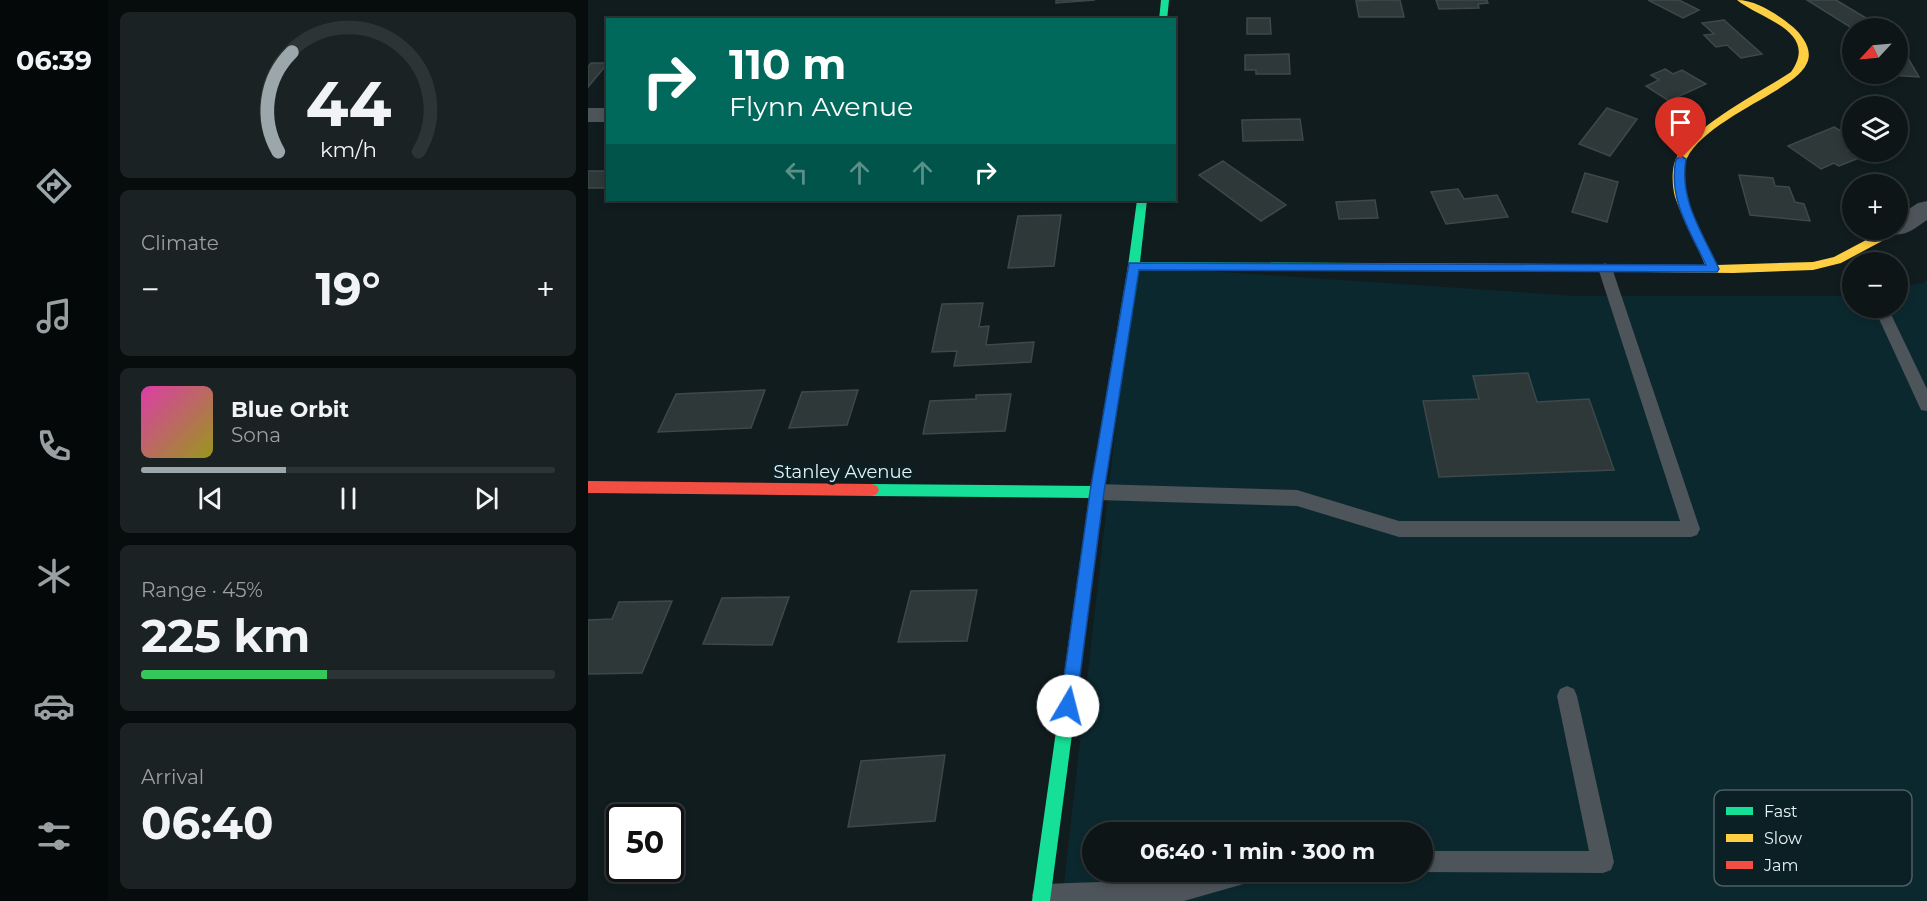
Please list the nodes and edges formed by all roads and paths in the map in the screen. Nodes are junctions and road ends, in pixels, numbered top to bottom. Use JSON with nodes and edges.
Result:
{"nodes":[{"id":1,"x":1165,"y":0,"type":"edge"},
{"id":2,"x":1741,"y":0,"type":"edge"},
{"id":3,"x":1163,"y":18,"type":"edge"},
{"id":4,"x":588,"y":115,"type":"edge"},
{"id":5,"x":606,"y":115,"type":"edge"},
{"id":6,"x":1142,"y":201,"type":"edge"},
{"id":7,"x":1927,"y":209,"type":"edge"},
{"id":8,"x":1908,"y":221,"type":"edge"},
{"id":9,"x":1880,"y":240,"type":"edge"},
{"id":10,"x":1864,"y":252,"type":"edge"},
{"id":11,"x":1842,"y":259,"type":"edge"},
{"id":12,"x":1134,"y":266,"type":"junction"},
{"id":13,"x":1605,"y":268,"type":"junction"},
{"id":14,"x":1713,"y":269,"type":"junction"},
{"id":15,"x":1886,"y":318,"type":"edge"},
{"id":16,"x":1927,"y":405,"type":"edge"},
{"id":17,"x":588,"y":487,"type":"edge"},
{"id":18,"x":1097,"y":492,"type":"junction"},
{"id":19,"x":1567,"y":696,"type":"dead end"},
{"id":20,"x":1433,"y":862,"type":"edge"},
{"id":21,"x":1211,"y":882,"type":"edge"},
{"id":22,"x":1041,"y":898,"type":"edge"}],
"edges":[{"from":1,"to":3,"type":"street"},
{"from":2,"to":14,"type":"street"},
{"from":4,"to":5,"type":"street"},
{"from":6,"to":12,"type":"street"},
{"from":7,"to":8,"type":"street"},
{"from":9,"to":10,"type":"street"},
{"from":11,"to":14,"type":"street"},
{"from":12,"to":13,"type":"street"},
{"from":12,"to":18,"type":"street"},
{"from":13,"to":14,"type":"street"},
{"from":13,"to":18,"type":"lane"},
{"from":15,"to":16,"type":"lane"},
{"from":17,"to":18,"type":"street","name":"Stanley Avenue"},
{"from":18,"to":22,"type":"street"},
{"from":19,"to":20,"type":"lane"},
{"from":21,"to":22,"type":"lane"}]}
